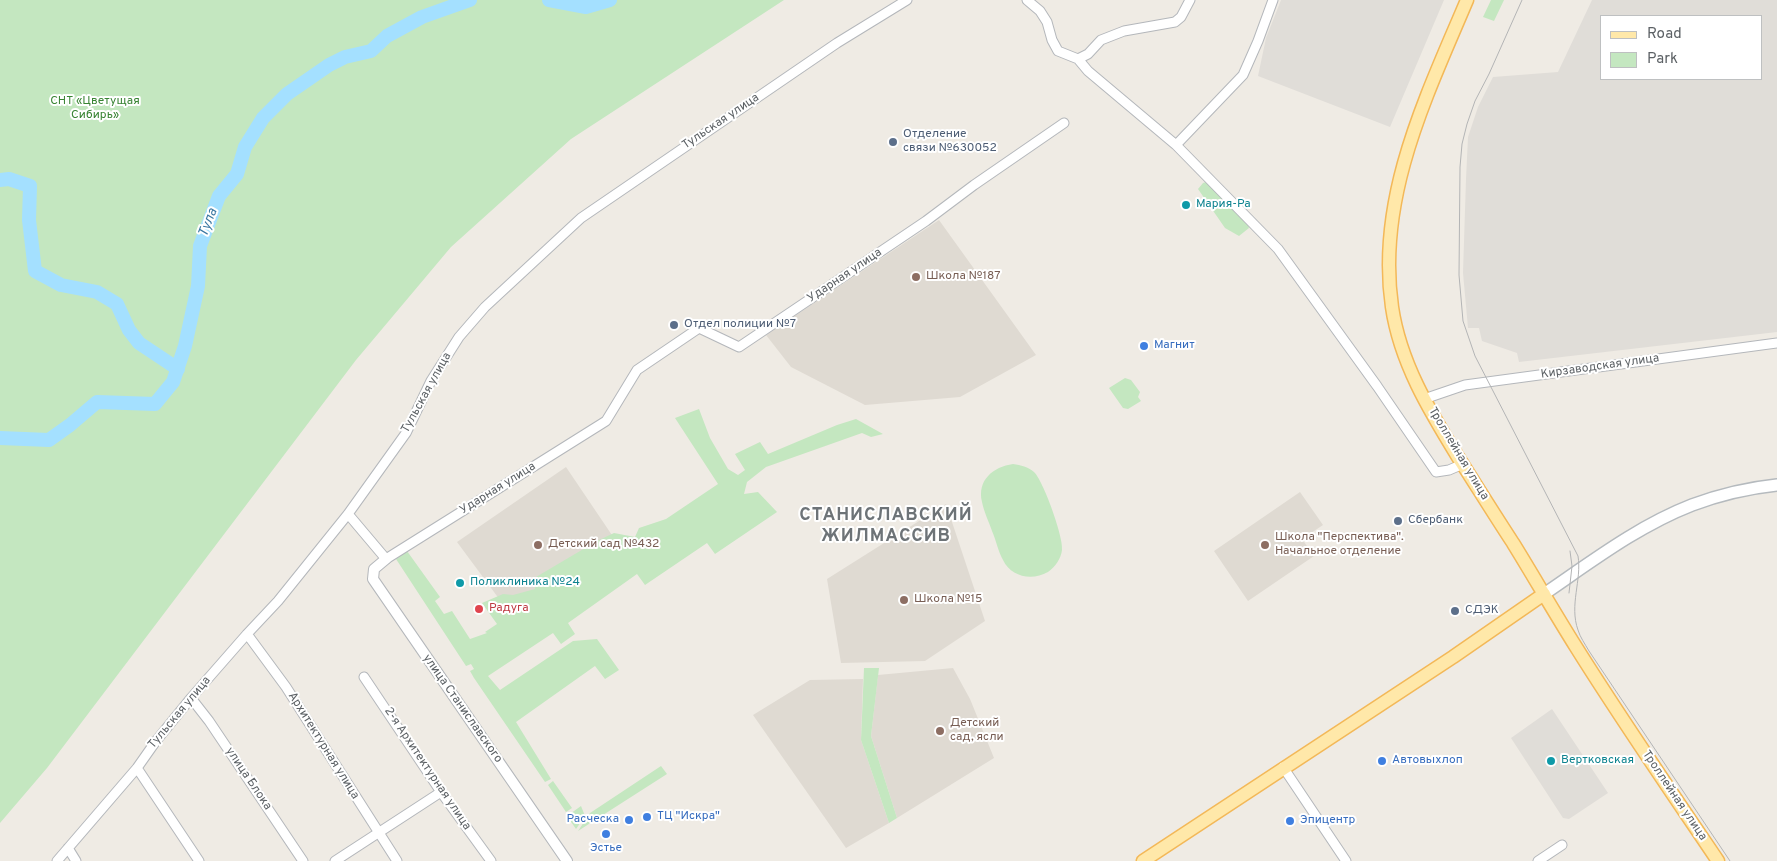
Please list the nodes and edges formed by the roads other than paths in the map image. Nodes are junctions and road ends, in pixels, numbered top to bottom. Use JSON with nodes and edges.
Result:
{"nodes":[{"id":1,"x":907,"y":0,"type":"edge"},
{"id":2,"x":1027,"y":0,"type":"edge"},
{"id":3,"x":1190,"y":0,"type":"edge"},
{"id":4,"x":1273,"y":0,"type":"edge"},
{"id":5,"x":1467,"y":0,"type":"edge"},
{"id":6,"x":1078,"y":60,"type":"junction"},
{"id":7,"x":1064,"y":122,"type":"dead end"},
{"id":8,"x":1176,"y":145,"type":"junction"},
{"id":9,"x":1777,"y":343,"type":"edge"},
{"id":10,"x":1424,"y":399,"type":"junction"},
{"id":11,"x":1463,"y":464,"type":"junction"},
{"id":12,"x":1777,"y":485,"type":"edge"},
{"id":13,"x":348,"y":514,"type":"junction"},
{"id":14,"x":386,"y":559,"type":"junction"},
{"id":15,"x":1544,"y":594,"type":"junction"},
{"id":16,"x":247,"y":634,"type":"junction"},
{"id":17,"x":364,"y":677,"type":"dead end"},
{"id":18,"x":191,"y":698,"type":"junction"},
{"id":19,"x":1283,"y":767,"type":"junction"},
{"id":20,"x":137,"y":768,"type":"junction"},
{"id":21,"x":442,"y":792,"type":"junction"},
{"id":22,"x":378,"y":833,"type":"junction"},
{"id":23,"x":1562,"y":845,"type":"dead end"},
{"id":24,"x":68,"y":848,"type":"junction"},
{"id":25,"x":1343,"y":860,"type":"edge"},
{"id":26,"x":57,"y":861,"type":"edge"},
{"id":27,"x":76,"y":861,"type":"edge"},
{"id":28,"x":199,"y":861,"type":"edge"},
{"id":29,"x":303,"y":861,"type":"edge"},
{"id":30,"x":335,"y":861,"type":"edge"},
{"id":31,"x":397,"y":861,"type":"edge"},
{"id":32,"x":492,"y":861,"type":"edge"},
{"id":33,"x":567,"y":861,"type":"edge"},
{"id":34,"x":1143,"y":861,"type":"edge"},
{"id":35,"x":1538,"y":861,"type":"edge"},
{"id":36,"x":1718,"y":861,"type":"edge"}],
"edges":[{"from":1,"to":13,"type":"street","name":"Тульская улица"},
{"from":2,"to":6,"type":"street"},
{"from":3,"to":6,"type":"street"},
{"from":4,"to":8,"type":"street"},
{"from":5,"to":10,"type":"main road","name":"Троллейная улица"},
{"from":6,"to":8,"type":"street"},
{"from":7,"to":14,"type":"street","name":"Ударная улица"},
{"from":8,"to":11,"type":"street"},
{"from":9,"to":10,"type":"street","name":"Кирзаводская улица"},
{"from":10,"to":11,"type":"main road","name":"Троллейная улица"},
{"from":11,"to":15,"type":"main road","name":"Троллейная улица"},
{"from":12,"to":15,"type":"main road"},
{"from":13,"to":14,"type":"street"},
{"from":13,"to":16,"type":"street","name":"Тульская улица"},
{"from":14,"to":33,"type":"street","name":"улица Станиславского"},
{"from":15,"to":19,"type":"main road"},
{"from":15,"to":36,"type":"main road","name":"Троллейная улица"},
{"from":16,"to":18,"type":"street","name":"Тульская улица"},
{"from":16,"to":22,"type":"street","name":"Архитектурная улица"},
{"from":17,"to":21,"type":"street","name":"2-я Архитектурная улица"},
{"from":18,"to":20,"type":"street","name":"Тульская улица"},
{"from":18,"to":29,"type":"street","name":"улица Блока"},
{"from":19,"to":25,"type":"street"},
{"from":19,"to":34,"type":"main road"},
{"from":20,"to":24,"type":"street","name":"Тульская улица"},
{"from":20,"to":28,"type":"street"},
{"from":21,"to":22,"type":"street"},
{"from":21,"to":32,"type":"street","name":"2-я Архитектурная улица"},
{"from":22,"to":30,"type":"street"},
{"from":22,"to":31,"type":"street","name":"Архитектурная улица"},
{"from":23,"to":35,"type":"street"},
{"from":24,"to":26,"type":"street","name":"Тульская улица"},
{"from":24,"to":27,"type":"street"}]}
